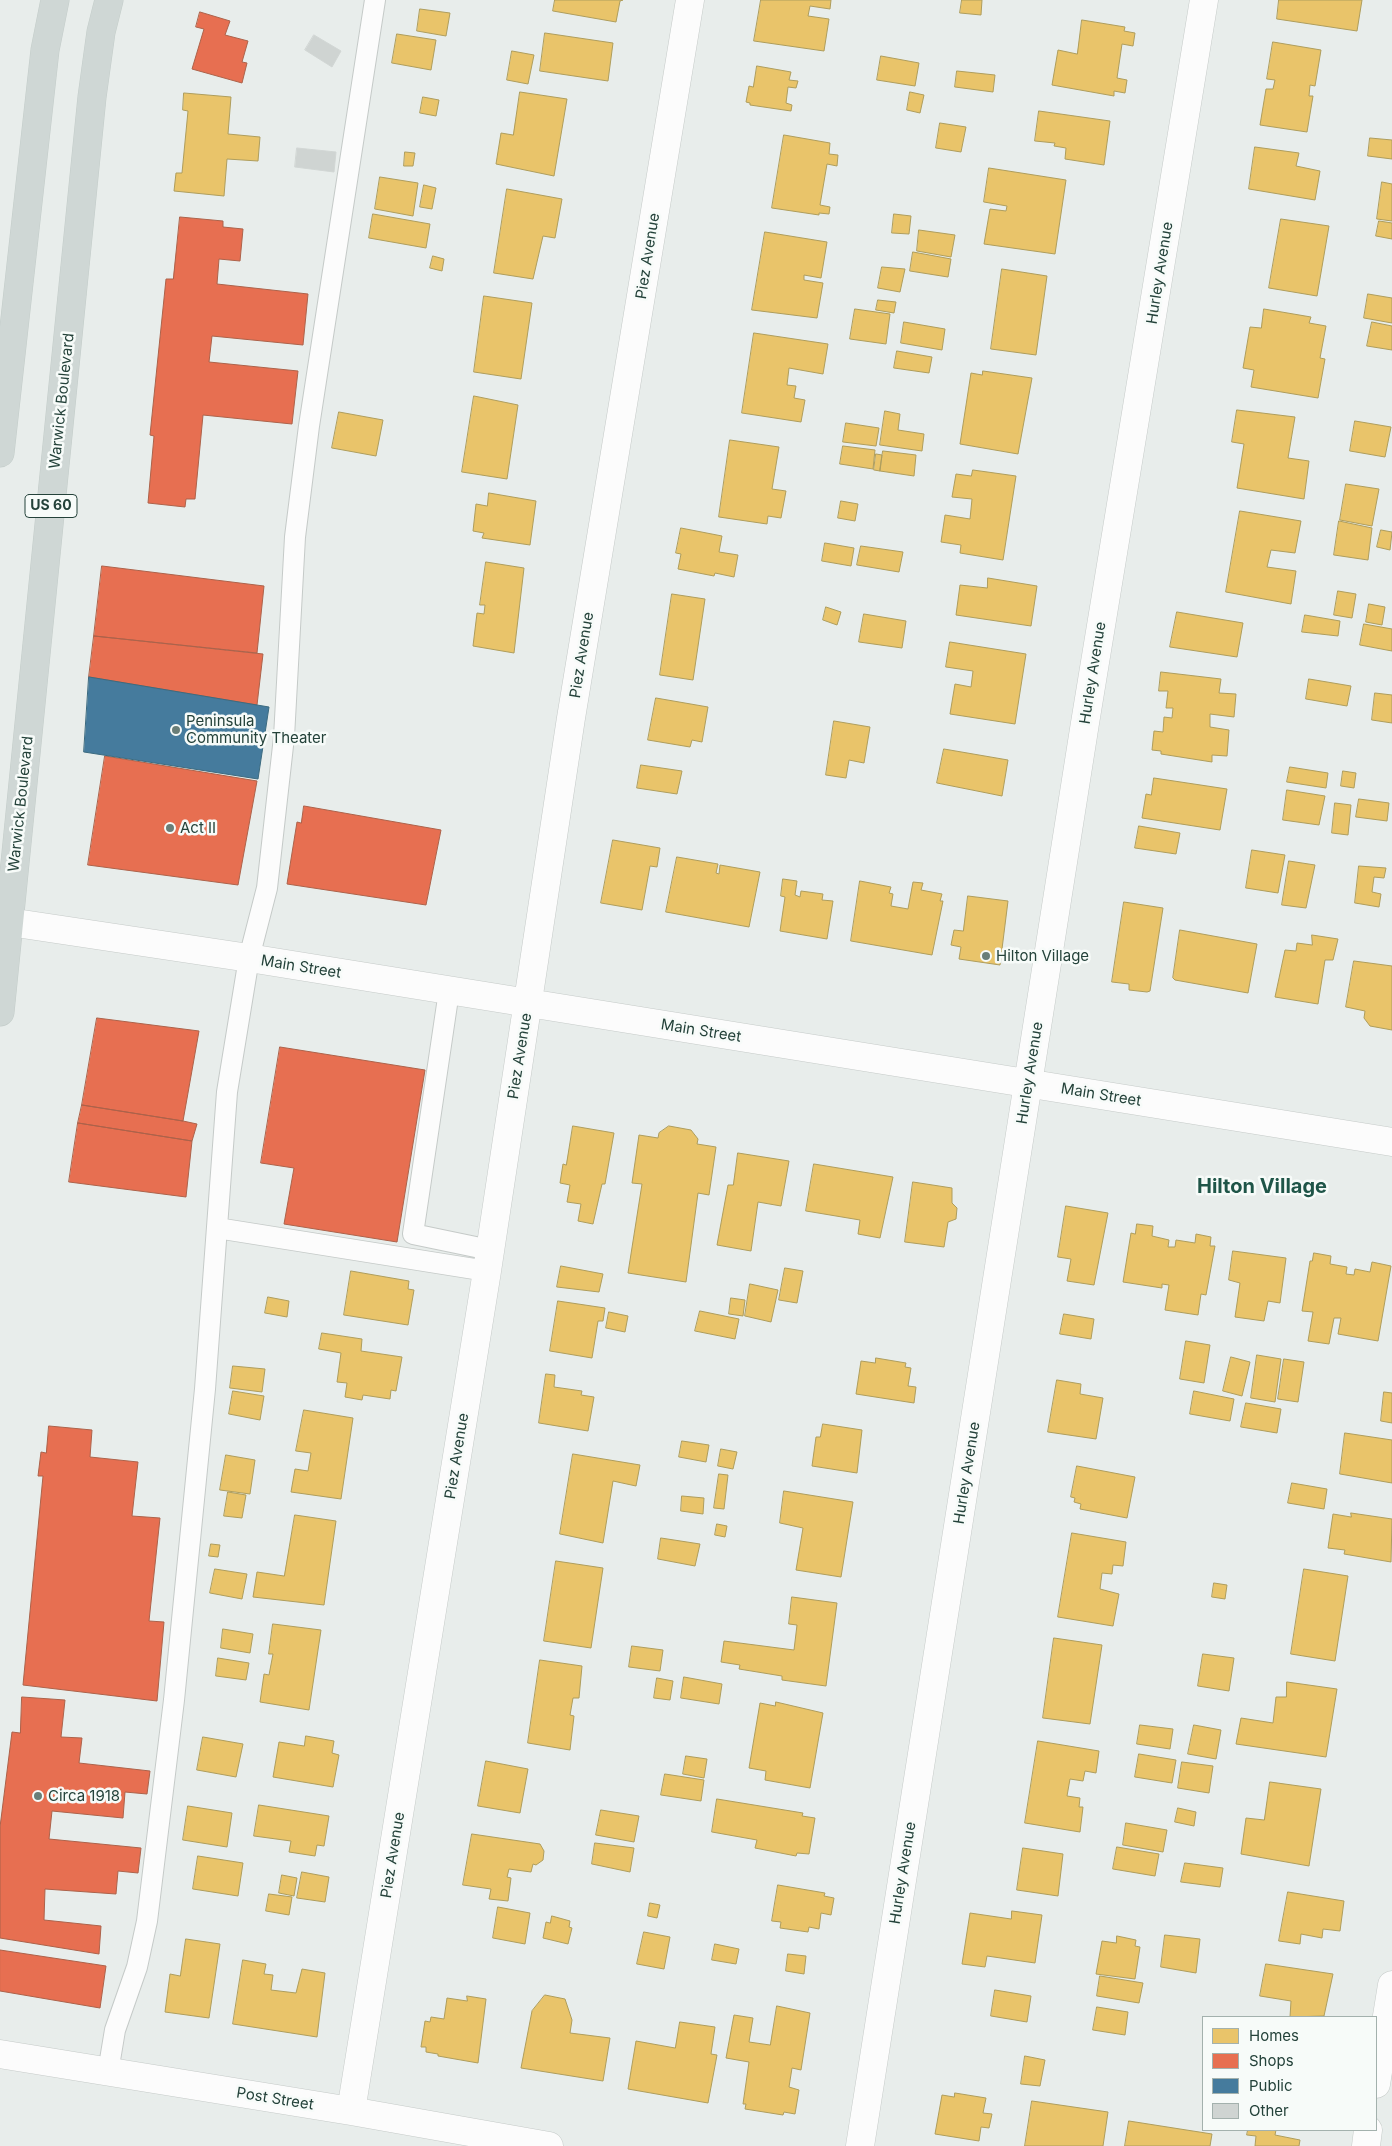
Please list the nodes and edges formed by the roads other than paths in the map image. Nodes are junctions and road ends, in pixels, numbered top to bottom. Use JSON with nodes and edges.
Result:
{"nodes":[{"id":1,"x":55,"y":0,"type":"edge"},
{"id":2,"x":109,"y":0,"type":"edge"},
{"id":3,"x":375,"y":0,"type":"edge"},
{"id":4,"x":690,"y":0,"type":"edge"},
{"id":5,"x":1204,"y":0,"type":"edge"},
{"id":6,"x":0,"y":454,"type":"edge"},
{"id":7,"x":10,"y":922,"type":"junction"},
{"id":8,"x":249,"y":958,"type":"junction"},
{"id":9,"x":449,"y":991,"type":"junction"},
{"id":10,"x":528,"y":1004,"type":"junction"},
{"id":11,"x":0,"y":1012,"type":"edge"},
{"id":12,"x":1029,"y":1084,"type":"junction"},
{"id":13,"x":1392,"y":1142,"type":"edge"},
{"id":14,"x":217,"y":1228,"type":"junction"},
{"id":15,"x":489,"y":1260,"type":"junction"},
{"id":16,"x":1392,"y":1985,"type":"edge"},
{"id":17,"x":0,"y":2054,"type":"edge"},
{"id":18,"x":108,"y":2072,"type":"junction"},
{"id":19,"x":1377,"y":2078,"type":"edge"},
{"id":20,"x":351,"y":2111,"type":"junction"},
{"id":21,"x":1368,"y":2131,"type":"edge"},
{"id":22,"x":549,"y":2146,"type":"edge"},
{"id":23,"x":860,"y":2146,"type":"edge"},
{"id":24,"x":1366,"y":2146,"type":"edge"}],
"edges":[{"from":1,"to":6,"type":"main road"},
{"from":2,"to":7,"type":"main road","name":"Warwick Boulevard","number":"US 60"},
{"from":3,"to":8,"type":"lane"},
{"from":4,"to":10,"type":"street","name":"Piez Avenue"},
{"from":5,"to":12,"type":"street","name":"Hurley Avenue"},
{"from":7,"to":8,"type":"street","name":"Main Street"},
{"from":7,"to":11,"type":"main road","name":"Warwick Boulevard","number":"US 60"},
{"from":8,"to":9,"type":"street","name":"Main Street"},
{"from":8,"to":14,"type":"lane"},
{"from":9,"to":10,"type":"street","name":"Main Street"},
{"from":9,"to":15,"type":"lane"},
{"from":10,"to":12,"type":"street","name":"Main Street"},
{"from":10,"to":15,"type":"street","name":"Piez Avenue"},
{"from":12,"to":13,"type":"street","name":"Main Street"},
{"from":12,"to":23,"type":"street","name":"Hurley Avenue"},
{"from":14,"to":15,"type":"lane"},
{"from":14,"to":18,"type":"lane"},
{"from":15,"to":20,"type":"street","name":"Piez Avenue"},
{"from":16,"to":19,"type":"street"},
{"from":17,"to":18,"type":"street","name":"Post Street"},
{"from":18,"to":20,"type":"street","name":"Post Street"},
{"from":20,"to":22,"type":"street","name":"Post Street"},
{"from":21,"to":24,"type":"street"}]}
